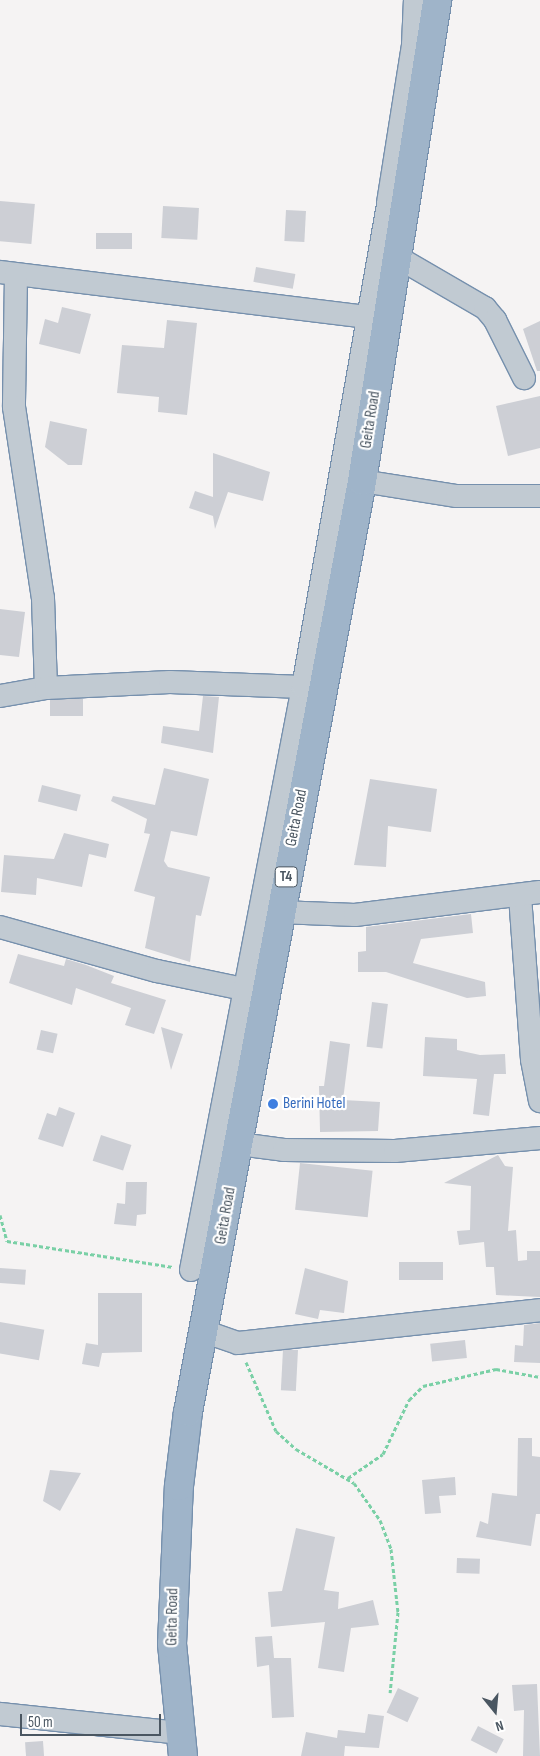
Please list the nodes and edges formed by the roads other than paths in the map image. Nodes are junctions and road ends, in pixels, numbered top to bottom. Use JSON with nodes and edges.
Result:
{"nodes":[{"id":1,"x":415,"y":0,"type":"edge"},
{"id":2,"x":437,"y":0,"type":"edge"},
{"id":3,"x":397,"y":257,"type":"junction"},
{"id":4,"x":8,"y":274,"type":"edge"},
{"id":5,"x":367,"y":317,"type":"junction"},
{"id":6,"x":524,"y":378,"type":"dead end"},
{"id":7,"x":362,"y":481,"type":"junction"},
{"id":8,"x":540,"y":496,"type":"edge"},
{"id":9,"x":303,"y":687,"type":"junction"},
{"id":10,"x":46,"y":688,"type":"junction"},
{"id":11,"x":0,"y":696,"type":"edge"},
{"id":12,"x":530,"y":894,"type":"edge"},
{"id":13,"x":279,"y":912,"type":"junction"},
{"id":14,"x":0,"y":927,"type":"edge"},
{"id":15,"x":243,"y":989,"type":"junction"},
{"id":16,"x":540,"y":1102,"type":"edge"},
{"id":17,"x":540,"y":1138,"type":"edge"},
{"id":18,"x":239,"y":1144,"type":"junction"},
{"id":19,"x":191,"y":1270,"type":"road end"},
{"id":20,"x":540,"y":1310,"type":"edge"},
{"id":21,"x":203,"y":1331,"type":"junction"},
{"id":22,"x":0,"y":1714,"type":"edge"},
{"id":23,"x":182,"y":1744,"type":"edge"}],
"edges":[{"from":1,"to":5,"type":"street"},
{"from":2,"to":3,"type":"highway","name":"Geita Road","number":"T4"},
{"from":3,"to":6,"type":"street"},
{"from":3,"to":7,"type":"highway","name":"Geita Road","number":"T4"},
{"from":4,"to":5,"type":"street"},
{"from":4,"to":10,"type":"street"},
{"from":5,"to":9,"type":"street"},
{"from":7,"to":8,"type":"street"},
{"from":7,"to":13,"type":"highway","name":"Geita Road","number":"T4"},
{"from":9,"to":10,"type":"street"},
{"from":9,"to":15,"type":"street"},
{"from":10,"to":11,"type":"street"},
{"from":12,"to":13,"type":"street"},
{"from":12,"to":16,"type":"street"},
{"from":13,"to":18,"type":"highway","name":"Geita Road","number":"T4"},
{"from":14,"to":15,"type":"street"},
{"from":15,"to":19,"type":"street"},
{"from":17,"to":18,"type":"street"},
{"from":18,"to":21,"type":"highway","name":"Geita Road","number":"T4"},
{"from":20,"to":21,"type":"street"},
{"from":21,"to":23,"type":"highway","name":"Geita Road","number":"T4"},
{"from":22,"to":23,"type":"street"}]}
